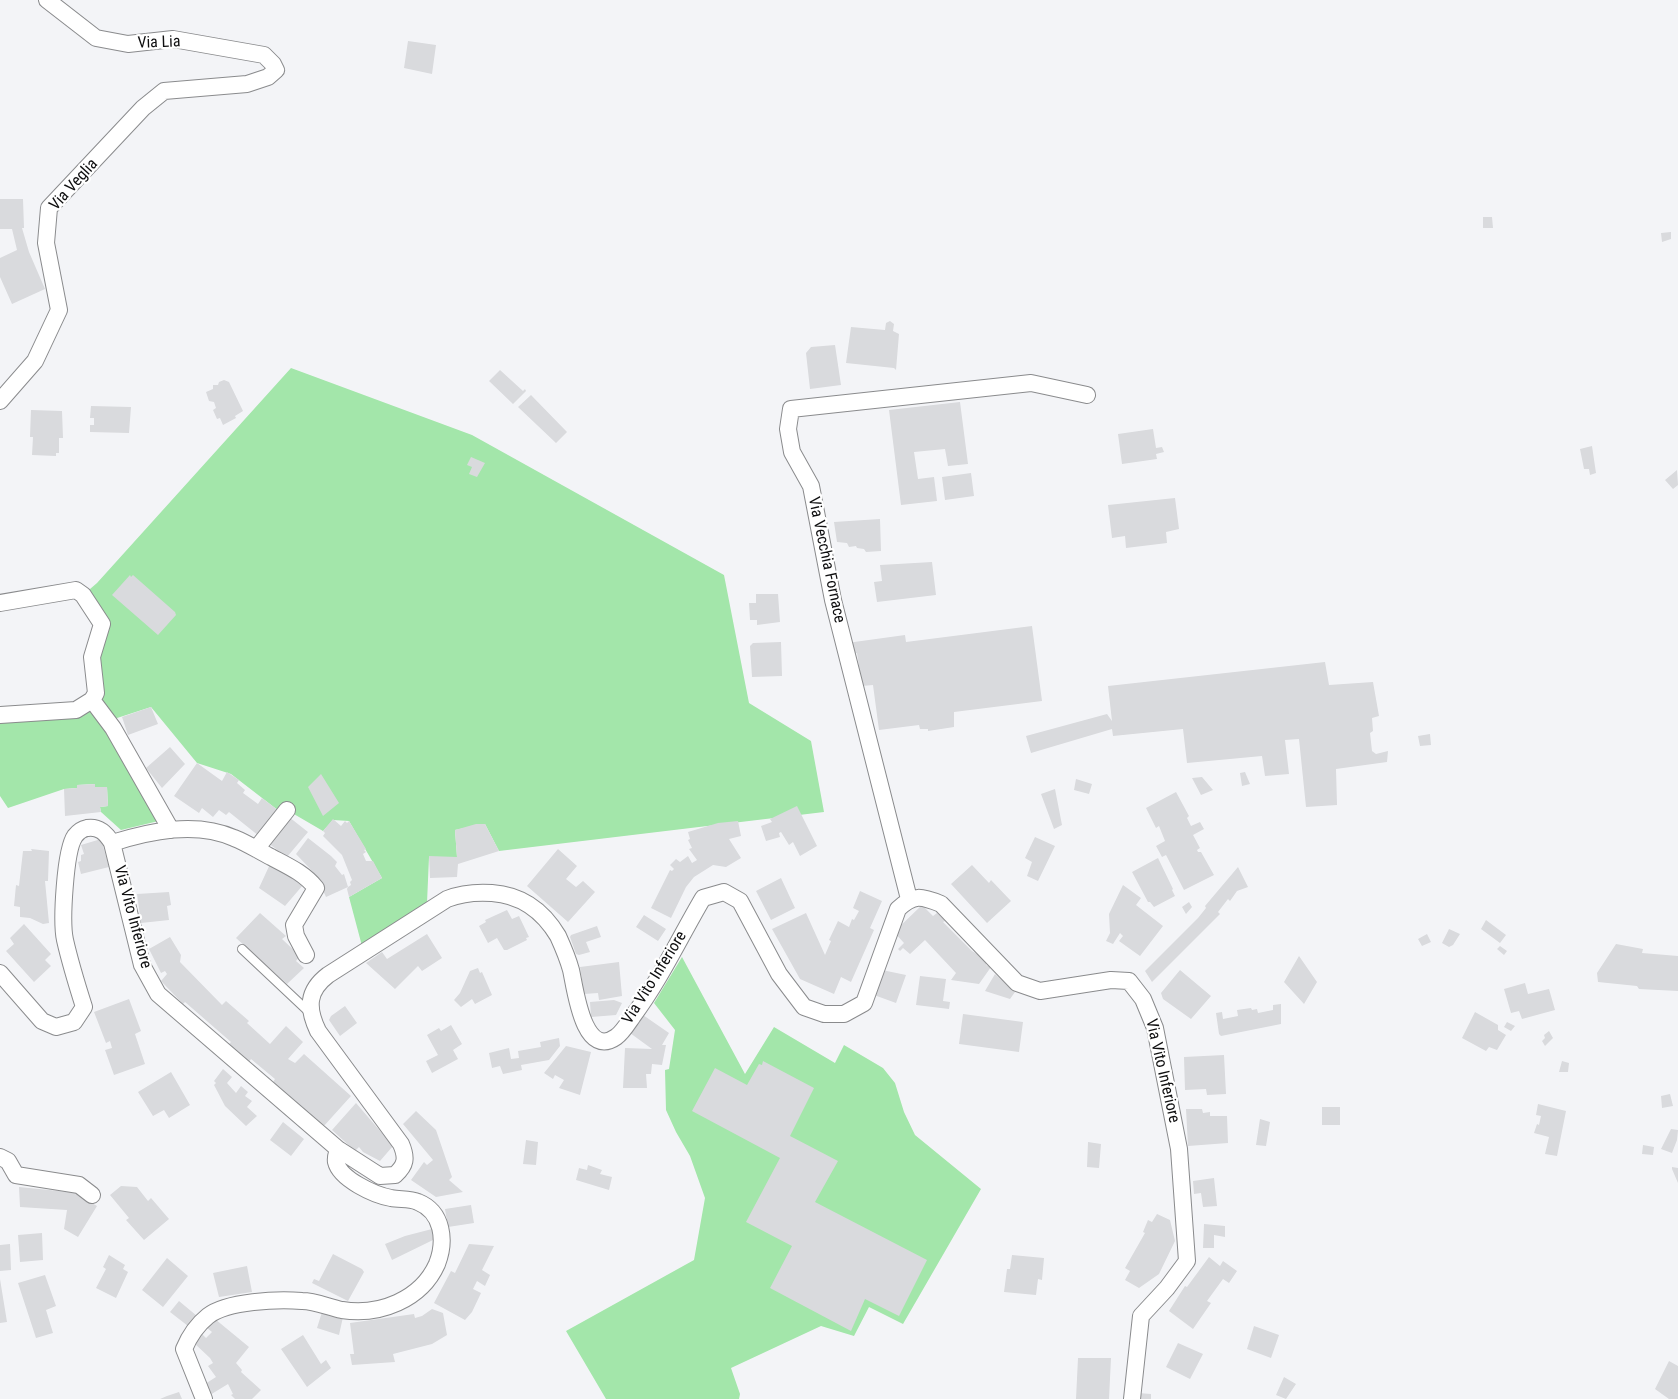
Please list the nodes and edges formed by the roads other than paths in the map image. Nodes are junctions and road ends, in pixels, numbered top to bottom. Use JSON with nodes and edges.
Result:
{"nodes":[{"id":1,"x":47,"y":0,"type":"edge"},
{"id":2,"x":276,"y":70,"type":"joint"},
{"id":3,"x":1087,"y":395,"type":"dead end"},
{"id":4,"x":0,"y":401,"type":"edge"},
{"id":5,"x":0,"y":603,"type":"edge"},
{"id":6,"x":92,"y":700,"type":"junction"},
{"id":7,"x":0,"y":715,"type":"edge"},
{"id":8,"x":287,"y":810,"type":"dead end"},
{"id":9,"x":171,"y":830,"type":"junction"},
{"id":10,"x":112,"y":843,"type":"junction"},
{"id":11,"x":256,"y":849,"type":"junction"},
{"id":12,"x":909,"y":899,"type":"junction"},
{"id":13,"x":242,"y":949,"type":"dead end"},
{"id":14,"x":306,"y":955,"type":"dead end"},
{"id":15,"x":0,"y":973,"type":"edge"},
{"id":16,"x":310,"y":1013,"type":"junction"},
{"id":17,"x":338,"y":1149,"type":"junction"},
{"id":18,"x":0,"y":1157,"type":"edge"},
{"id":19,"x":92,"y":1195,"type":"dead end"},
{"id":20,"x":204,"y":1399,"type":"edge"},
{"id":21,"x":1132,"y":1399,"type":"edge"}],
"edges":[{"from":1,"to":2,"type":"street","name":"Via Lia"},
{"from":2,"to":4,"type":"street","name":"Via Veglia"},
{"from":3,"to":12,"type":"street","name":"Via Vecchia Fornace"},
{"from":5,"to":6,"type":"street"},
{"from":6,"to":7,"type":"street"},
{"from":6,"to":9,"type":"street"},
{"from":8,"to":11,"type":"street"},
{"from":9,"to":10,"type":"street","name":"Via Vito Inferiore"},
{"from":9,"to":11,"type":"street","name":"Via Vito Inferiore"},
{"from":10,"to":15,"type":"street","name":"Via Vito Inferiore"},
{"from":10,"to":17,"type":"street","name":"Via Vito Inferiore"},
{"from":11,"to":14,"type":"street","name":"Via Vito Inferiore"},
{"from":12,"to":16,"type":"street","name":"Via Vito Inferiore"},
{"from":12,"to":21,"type":"street","name":"Via Vito Inferiore"},
{"from":13,"to":16,"type":"lane"},
{"from":16,"to":17,"type":"street","name":"Via Vito Inferiore"},
{"from":17,"to":20,"type":"street"},
{"from":18,"to":19,"type":"street"}]}
